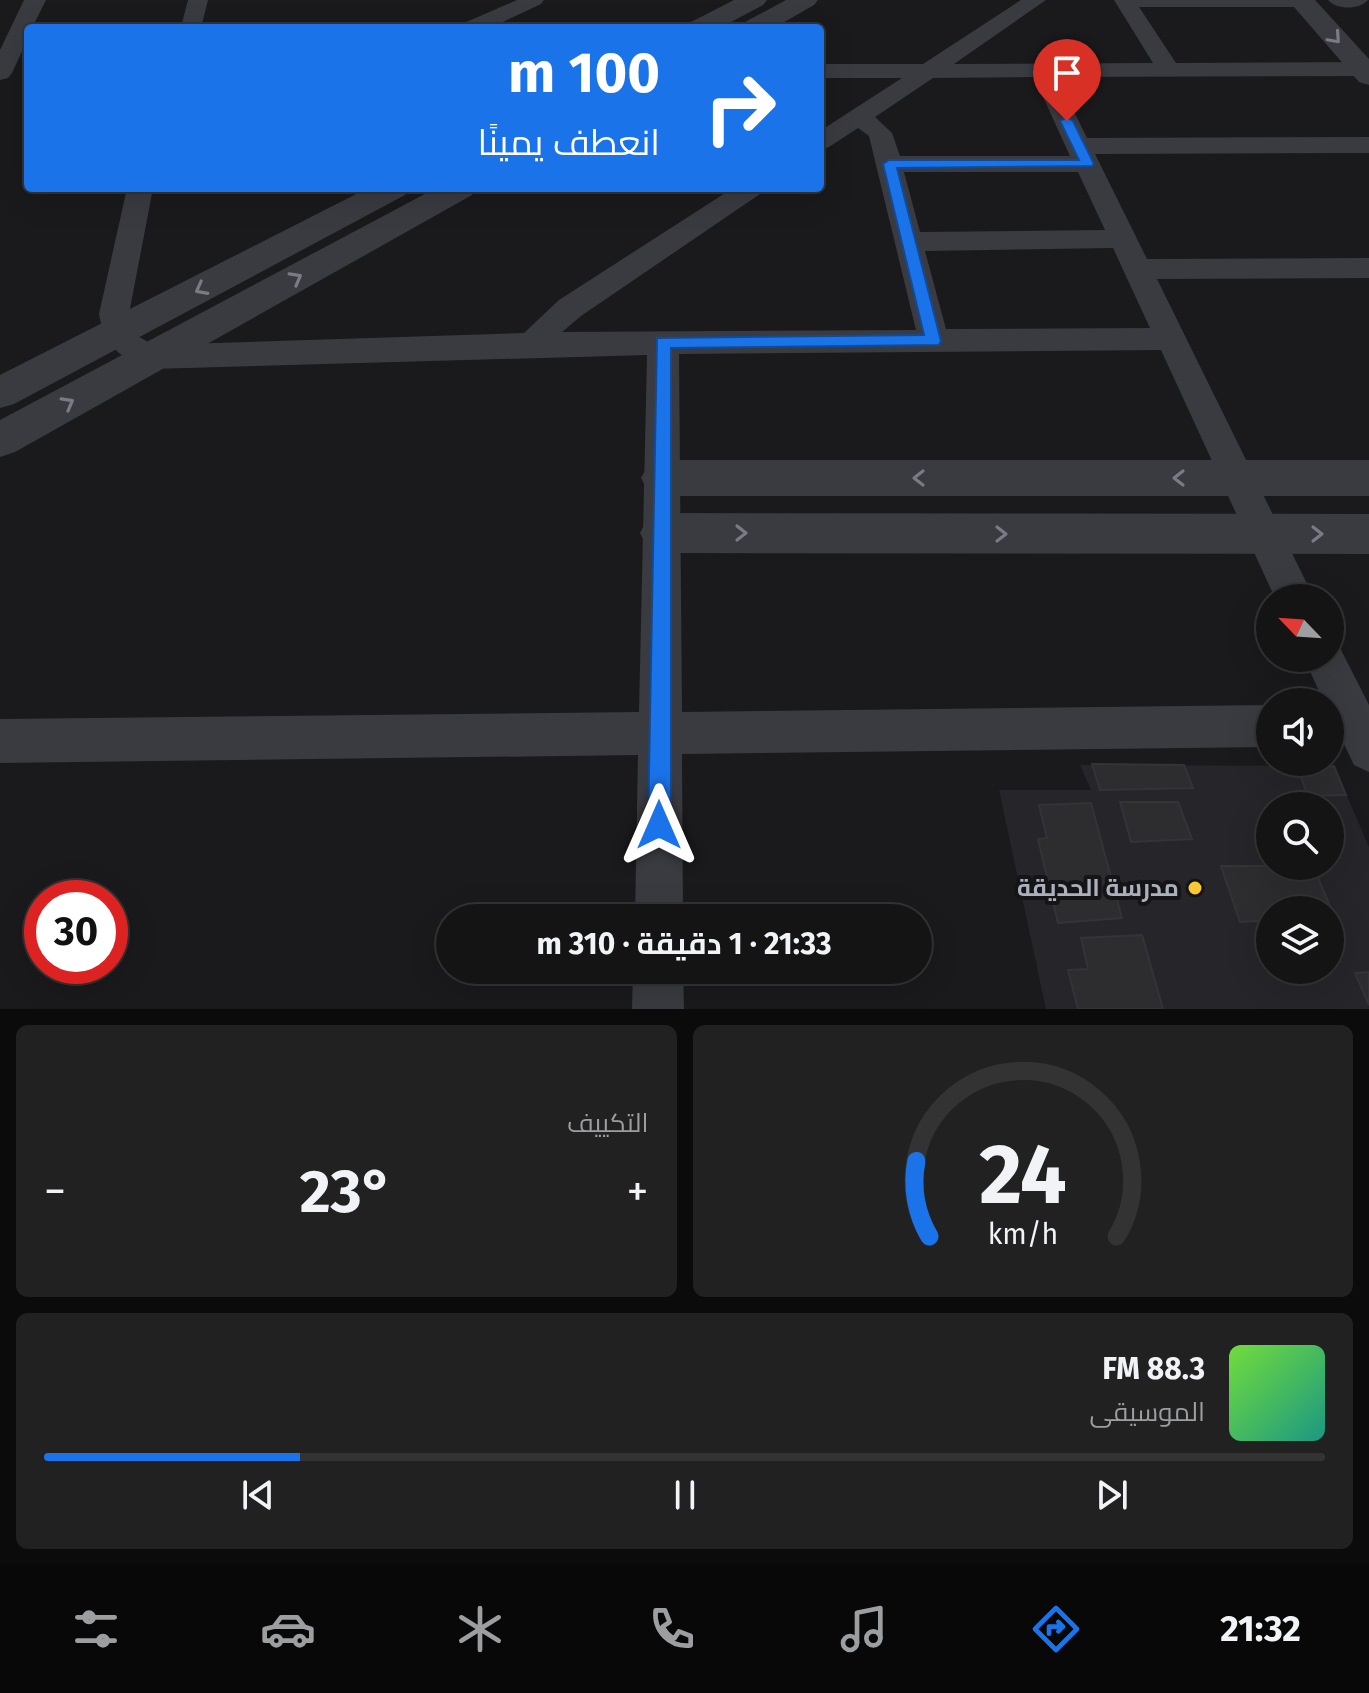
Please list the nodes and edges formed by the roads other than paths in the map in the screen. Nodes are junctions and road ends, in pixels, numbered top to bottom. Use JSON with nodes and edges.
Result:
{"nodes":[{"id":1,"x":35,"y":0,"type":"edge"},
{"id":2,"x":198,"y":0,"type":"edge"},
{"id":3,"x":534,"y":0,"type":"edge"},
{"id":4,"x":754,"y":0,"type":"edge"},
{"id":5,"x":805,"y":0,"type":"edge"},
{"id":6,"x":1035,"y":0,"type":"edge"},
{"id":7,"x":1301,"y":0,"type":"edge"},
{"id":8,"x":1339,"y":0,"type":"edge"},
{"id":9,"x":1124,"y":1,"type":"edge"},
{"id":10,"x":1358,"y":11,"type":"edge"},
{"id":11,"x":193,"y":23,"type":"dead end"},
{"id":12,"x":481,"y":24,"type":"edge"},
{"id":13,"x":708,"y":24,"type":"edge"},
{"id":14,"x":761,"y":24,"type":"edge"},
{"id":15,"x":1042,"y":70,"type":"junction"},
{"id":16,"x":1169,"y":70,"type":"junction"},
{"id":17,"x":824,"y":71,"type":"edge"},
{"id":18,"x":929,"y":71,"type":"junction"},
{"id":19,"x":1367,"y":71,"type":"edge"},
{"id":20,"x":0,"y":73,"type":"edge"},
{"id":21,"x":859,"y":116,"type":"junction"},
{"id":22,"x":824,"y":139,"type":"edge"},
{"id":23,"x":1369,"y":145,"type":"edge"},
{"id":24,"x":1083,"y":155,"type":"junction"},
{"id":25,"x":889,"y":164,"type":"junction"},
{"id":26,"x":139,"y":192,"type":"edge"},
{"id":27,"x":386,"y":192,"type":"edge"},
{"id":28,"x":454,"y":192,"type":"edge"},
{"id":29,"x":745,"y":192,"type":"edge"},
{"id":30,"x":1123,"y":239,"type":"junction"},
{"id":31,"x":909,"y":242,"type":"junction"},
{"id":32,"x":1369,"y":268,"type":"edge"},
{"id":33,"x":1138,"y":269,"type":"junction"},
{"id":34,"x":117,"y":333,"type":"junction"},
{"id":35,"x":1172,"y":339,"type":"junction"},
{"id":36,"x":934,"y":341,"type":"junction"},
{"id":37,"x":663,"y":342,"type":"junction"},
{"id":38,"x":532,"y":344,"type":"junction"},
{"id":39,"x":152,"y":357,"type":"junction"},
{"id":40,"x":0,"y":393,"type":"edge"},
{"id":41,"x":0,"y":440,"type":"edge"},
{"id":42,"x":663,"y":478,"type":"junction"},
{"id":43,"x":1237,"y":478,"type":"junction"},
{"id":44,"x":1369,"y":478,"type":"edge"},
{"id":45,"x":663,"y":533,"type":"junction"},
{"id":46,"x":1264,"y":534,"type":"junction"},
{"id":47,"x":1369,"y":534,"type":"edge"},
{"id":48,"x":1288,"y":584,"type":"edge"},
{"id":49,"x":1330,"y":672,"type":"edge"},
{"id":50,"x":1256,"y":726,"type":"edge"},
{"id":51,"x":1356,"y":731,"type":"edge"},
{"id":52,"x":660,"y":733,"type":"junction"},
{"id":53,"x":0,"y":741,"type":"edge"},
{"id":54,"x":659,"y":904,"type":"edge"},
{"id":55,"x":658,"y":984,"type":"edge"},
{"id":56,"x":658,"y":1009,"type":"edge"}],
"edges":[{"from":1,"to":20,"type":"street"},
{"from":2,"to":11,"type":"street"},
{"from":3,"to":12,"type":"street"},
{"from":4,"to":13,"type":"street"},
{"from":5,"to":14,"type":"street"},
{"from":6,"to":18,"type":"street"},
{"from":7,"to":9,"type":"street"},
{"from":7,"to":19,"type":"street","one_way":true},
{"from":8,"to":10,"type":"street"},
{"from":9,"to":16,"type":"street"},
{"from":15,"to":16,"type":"street"},
{"from":15,"to":18,"type":"street"},
{"from":15,"to":24,"type":"street"},
{"from":16,"to":19,"type":"street"},
{"from":17,"to":18,"type":"street"},
{"from":18,"to":21,"type":"street"},
{"from":21,"to":22,"type":"street"},
{"from":21,"to":25,"type":"street"},
{"from":23,"to":24,"type":"street"},
{"from":24,"to":25,"type":"street"},
{"from":24,"to":30,"type":"street"},
{"from":25,"to":31,"type":"street"},
{"from":26,"to":34,"type":"street"},
{"from":27,"to":34,"type":"street","one_way":true},
{"from":39,"to":28,"type":"street","one_way":true},
{"from":29,"to":38,"type":"street"},
{"from":30,"to":31,"type":"street"},
{"from":30,"to":33,"type":"street"},
{"from":31,"to":36,"type":"street"},
{"from":32,"to":33,"type":"street"},
{"from":33,"to":35,"type":"street"},
{"from":34,"to":39,"type":"street"},
{"from":34,"to":40,"type":"street"},
{"from":35,"to":36,"type":"street"},
{"from":35,"to":43,"type":"street"},
{"from":36,"to":37,"type":"street"},
{"from":37,"to":38,"type":"street"},
{"from":37,"to":42,"type":"street"},
{"from":38,"to":39,"type":"street"},
{"from":41,"to":39,"type":"street","one_way":true},
{"from":43,"to":42,"type":"street","one_way":true},
{"from":42,"to":45,"type":"street"},
{"from":43,"to":44,"type":"street"},
{"from":43,"to":46,"type":"street"},
{"from":45,"to":46,"type":"street","one_way":true},
{"from":45,"to":52,"type":"street"},
{"from":46,"to":47,"type":"street","one_way":true},
{"from":46,"to":48,"type":"street"},
{"from":49,"to":51,"type":"street"},
{"from":50,"to":52,"type":"street"},
{"from":52,"to":53,"type":"street"},
{"from":52,"to":54,"type":"street"},
{"from":55,"to":56,"type":"street"}]}
